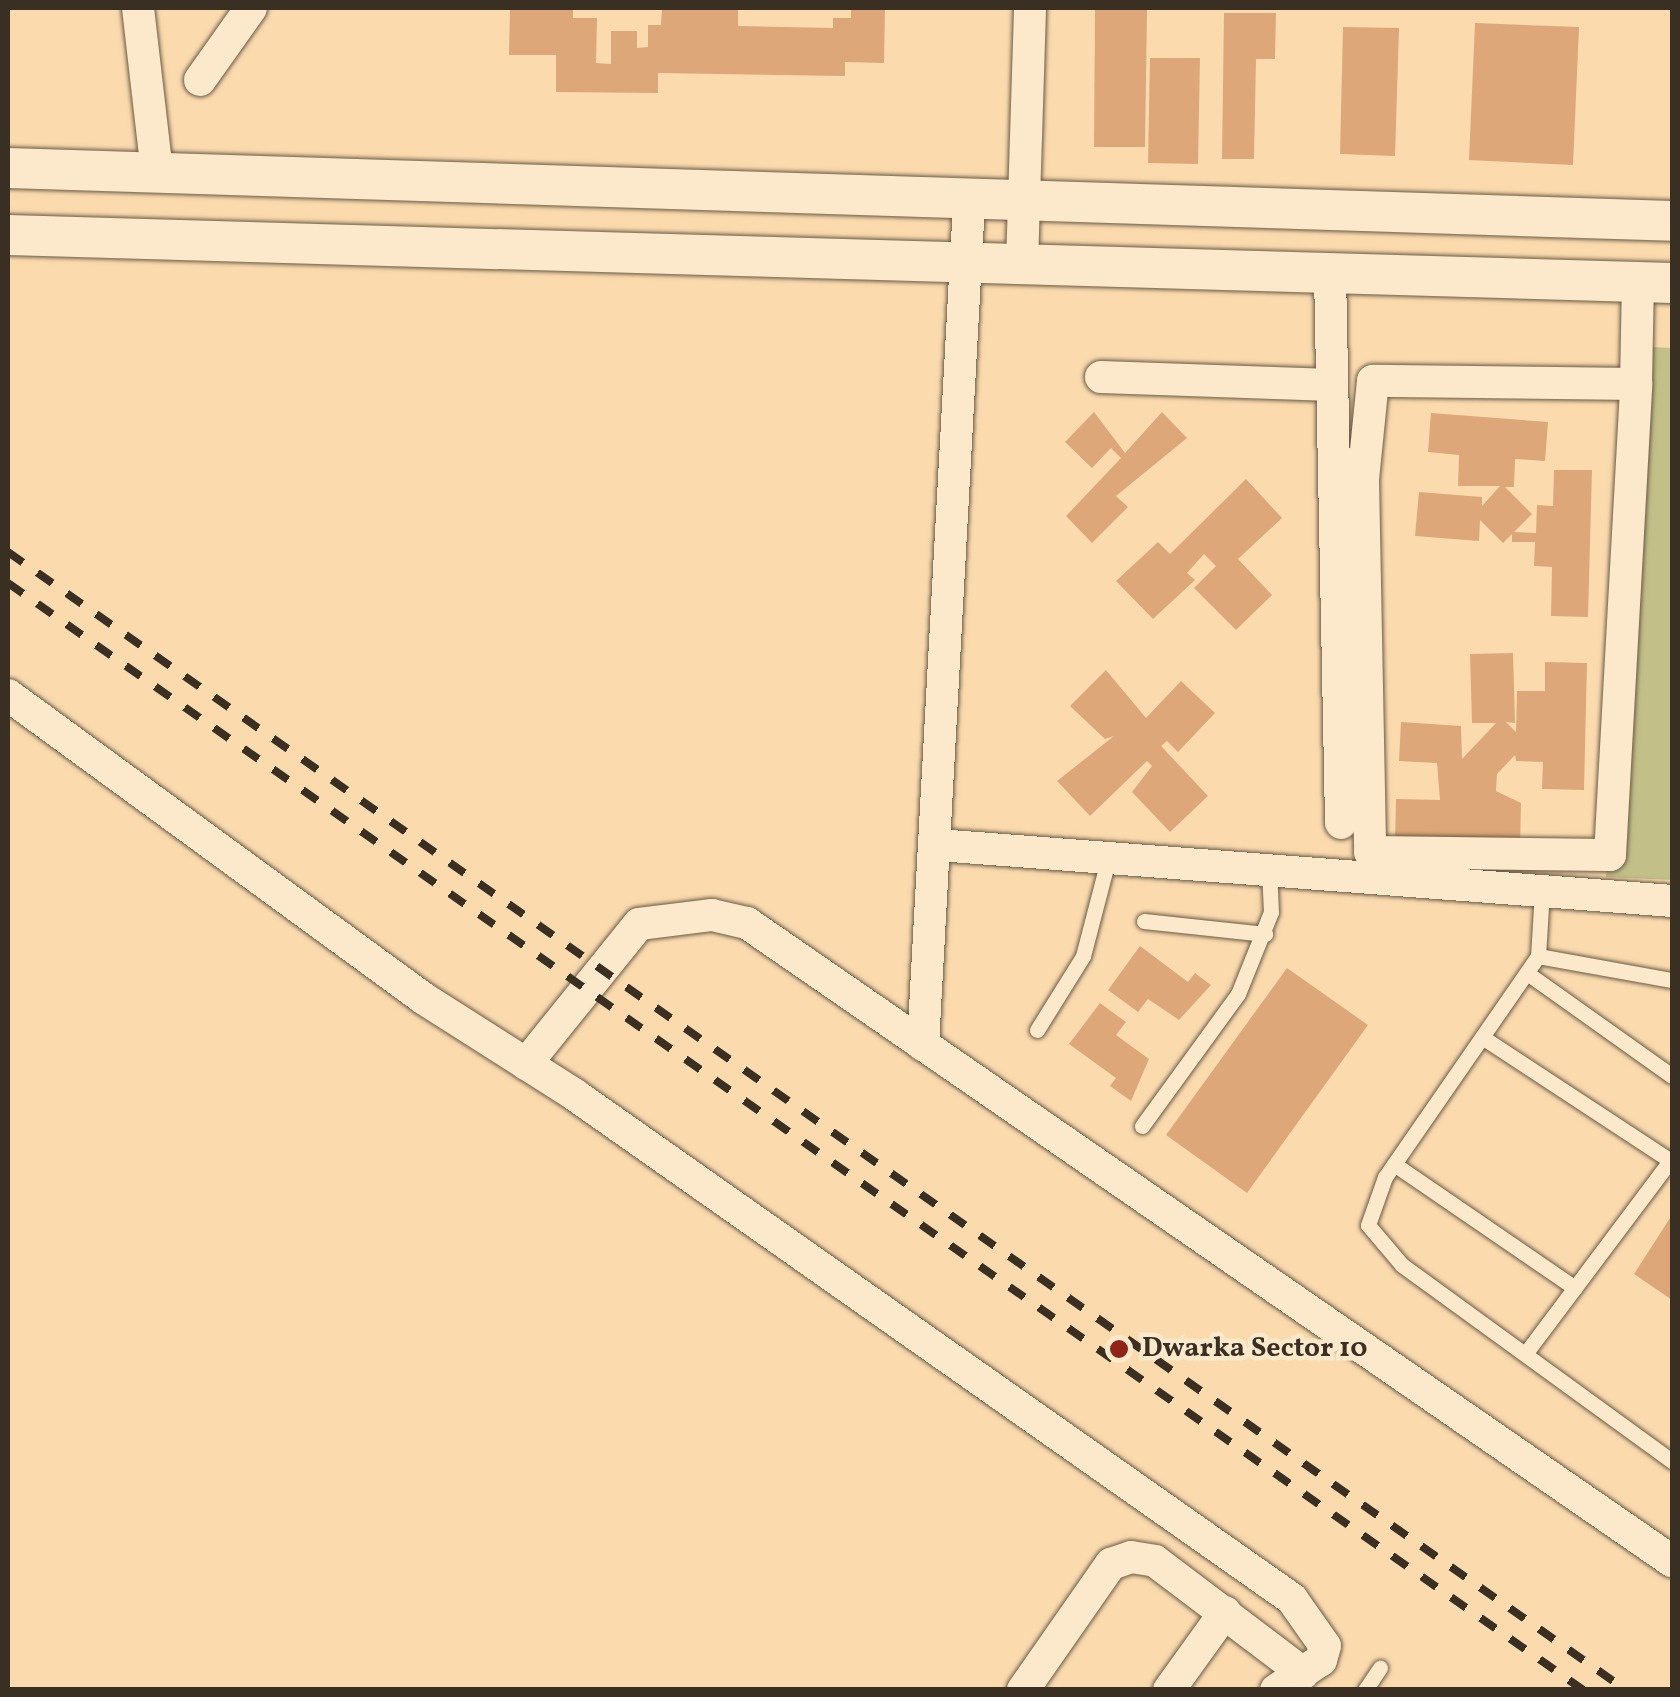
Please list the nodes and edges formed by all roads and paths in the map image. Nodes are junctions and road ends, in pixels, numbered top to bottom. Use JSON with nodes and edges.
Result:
{"nodes":[{"id":1,"x":138,"y":8,"type":"edge"},
{"id":2,"x":251,"y":8,"type":"edge"},
{"id":3,"x":1030,"y":8,"type":"edge"},
{"id":4,"x":200,"y":80,"type":"dead end"},
{"id":5,"x":8,"y":168,"type":"edge"},
{"id":6,"x":157,"y":172,"type":"junction"},
{"id":7,"x":969,"y":203,"type":"junction"},
{"id":8,"x":1024,"y":204,"type":"junction"},
{"id":9,"x":1672,"y":221,"type":"edge"},
{"id":10,"x":8,"y":235,"type":"edge"},
{"id":11,"x":966,"y":262,"type":"junction"},
{"id":12,"x":1022,"y":264,"type":"junction"},
{"id":13,"x":1330,"y":273,"type":"junction"},
{"id":14,"x":1655,"y":282,"type":"edge"},
{"id":15,"x":1102,"y":376,"type":"dead end"},
{"id":16,"x":1636,"y":384,"type":"junction"},
{"id":17,"x":1332,"y":385,"type":"junction"},
{"id":18,"x":8,"y":695,"type":"edge"},
{"id":19,"x":1341,"y":823,"type":"dead end"},
{"id":20,"x":938,"y":844,"type":"junction"},
{"id":21,"x":1108,"y":860,"type":"junction"},
{"id":22,"x":1269,"y":870,"type":"junction"},
{"id":23,"x":1542,"y":891,"type":"junction"},
{"id":24,"x":1672,"y":901,"type":"edge"},
{"id":25,"x":1144,"y":921,"type":"dead end"},
{"id":26,"x":1266,"y":934,"type":"junction"},
{"id":27,"x":1538,"y":956,"type":"junction"},
{"id":28,"x":1527,"y":973,"type":"junction"},
{"id":29,"x":1672,"y":980,"type":"edge"},
{"id":30,"x":1036,"y":1030,"type":"dead end"},
{"id":31,"x":1482,"y":1037,"type":"junction"},
{"id":32,"x":923,"y":1045,"type":"junction"},
{"id":33,"x":526,"y":1064,"type":"junction"},
{"id":34,"x":1672,"y":1076,"type":"edge"},
{"id":35,"x":1142,"y":1126,"type":"dead end"},
{"id":36,"x":1672,"y":1160,"type":"edge"},
{"id":37,"x":1394,"y":1164,"type":"junction"},
{"id":38,"x":1574,"y":1288,"type":"junction"},
{"id":39,"x":1525,"y":1354,"type":"junction"},
{"id":40,"x":1672,"y":1461,"type":"edge"},
{"id":41,"x":1672,"y":1561,"type":"edge"},
{"id":42,"x":1226,"y":1612,"type":"junction"},
{"id":43,"x":1380,"y":1668,"type":"dead end"},
{"id":44,"x":1291,"y":1684,"type":"edge"},
{"id":45,"x":1022,"y":1690,"type":"edge"},
{"id":46,"x":1169,"y":1690,"type":"edge"},
{"id":47,"x":1365,"y":1690,"type":"edge"}],
"edges":[{"from":1,"to":6,"type":"street"},
{"from":2,"to":4,"type":"street"},
{"from":3,"to":8,"type":"street"},
{"from":5,"to":6,"type":"street"},
{"from":6,"to":7,"type":"street"},
{"from":7,"to":8,"type":"street"},
{"from":7,"to":11,"type":"street"},
{"from":8,"to":9,"type":"street"},
{"from":8,"to":12,"type":"street"},
{"from":10,"to":11,"type":"street"},
{"from":11,"to":12,"type":"street"},
{"from":11,"to":20,"type":"street"},
{"from":12,"to":13,"type":"street"},
{"from":13,"to":14,"type":"street"},
{"from":13,"to":17,"type":"street"},
{"from":14,"to":16,"type":"street"},
{"from":15,"to":17,"type":"street"},
{"from":16,"to":16,"type":"street"},
{"from":17,"to":19,"type":"street"},
{"from":18,"to":33,"type":"street"},
{"from":20,"to":21,"type":"street"},
{"from":20,"to":32,"type":"street"},
{"from":21,"to":22,"type":"street"},
{"from":21,"to":30,"type":"lane"},
{"from":22,"to":23,"type":"street"},
{"from":22,"to":26,"type":"lane"},
{"from":23,"to":24,"type":"street"},
{"from":23,"to":27,"type":"lane"},
{"from":25,"to":26,"type":"lane"},
{"from":26,"to":35,"type":"lane"},
{"from":27,"to":28,"type":"lane"},
{"from":27,"to":29,"type":"lane"},
{"from":28,"to":31,"type":"lane"},
{"from":28,"to":34,"type":"lane"},
{"from":31,"to":36,"type":"lane"},
{"from":31,"to":37,"type":"lane"},
{"from":32,"to":33,"type":"street"},
{"from":32,"to":41,"type":"street"},
{"from":33,"to":44,"type":"street"},
{"from":36,"to":38,"type":"lane"},
{"from":37,"to":38,"type":"lane"},
{"from":37,"to":39,"type":"lane"},
{"from":38,"to":39,"type":"lane"},
{"from":39,"to":40,"type":"lane"},
{"from":42,"to":44,"type":"street"},
{"from":42,"to":45,"type":"street"},
{"from":42,"to":46,"type":"street"},
{"from":43,"to":47,"type":"lane"}]}
